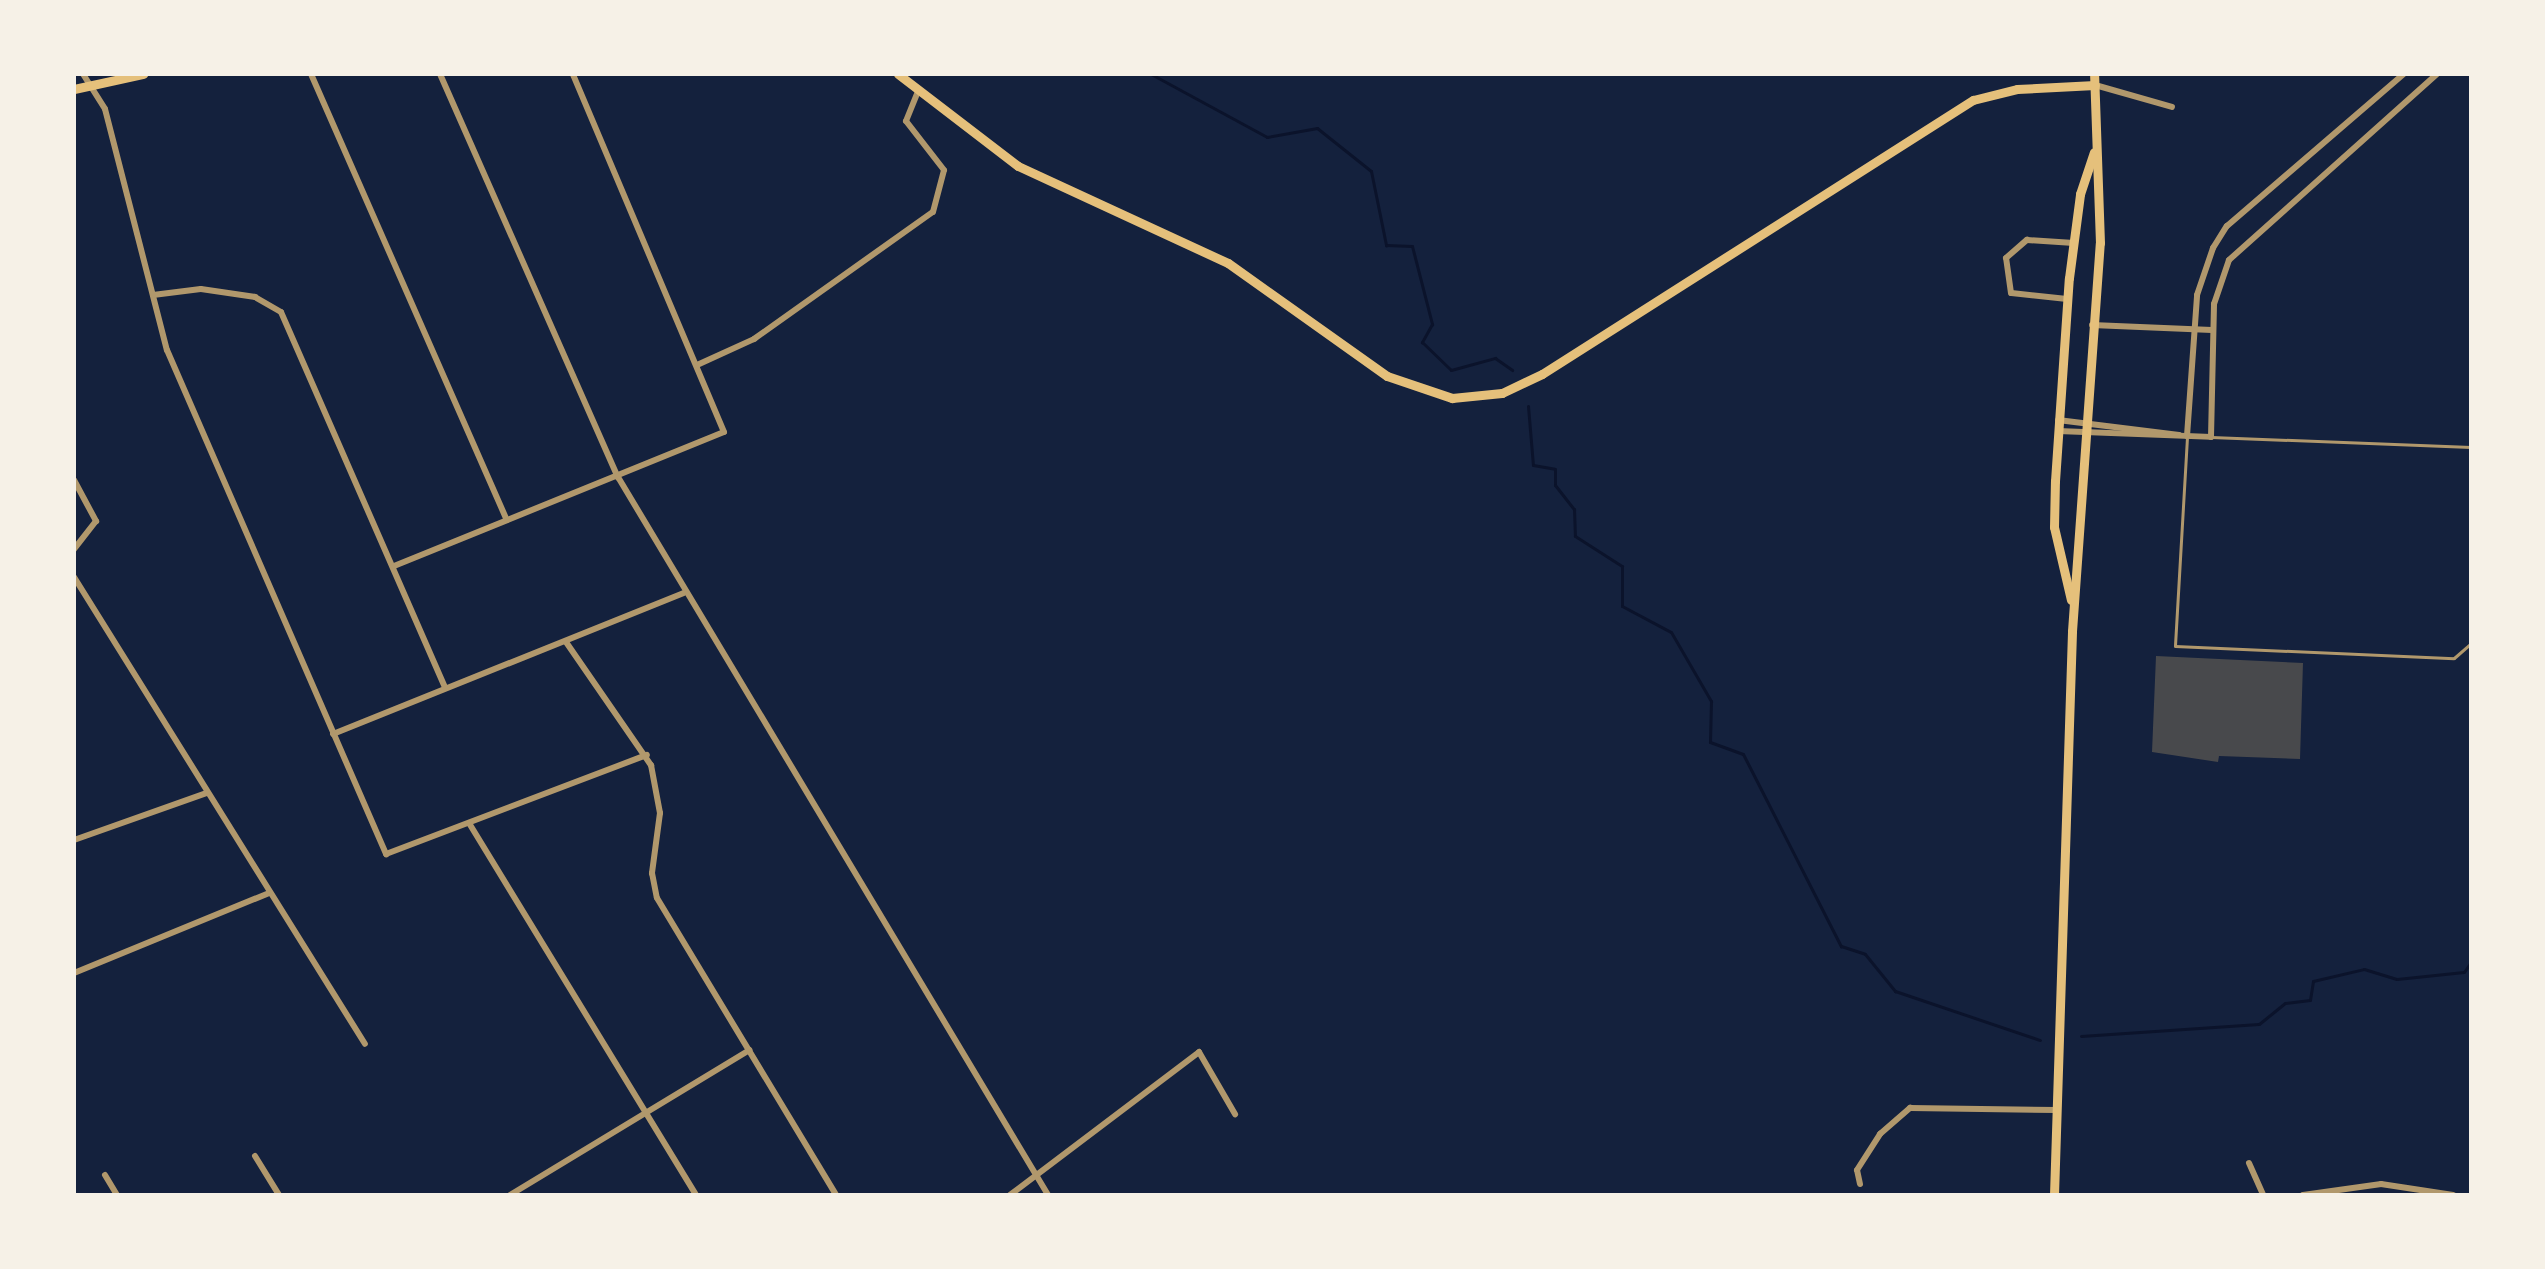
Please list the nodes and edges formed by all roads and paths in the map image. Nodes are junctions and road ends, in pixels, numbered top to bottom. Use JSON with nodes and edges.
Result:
{"nodes":[{"id":1,"x":83,"y":74,"type":"edge"},
{"id":2,"x":143,"y":74,"type":"edge"},
{"id":3,"x":311,"y":74,"type":"edge"},
{"id":4,"x":440,"y":74,"type":"edge"},
{"id":5,"x":573,"y":74,"type":"edge"},
{"id":6,"x":898,"y":74,"type":"edge"},
{"id":7,"x":2404,"y":74,"type":"edge"},
{"id":8,"x":2437,"y":74,"type":"edge"},
{"id":9,"x":2094,"y":80,"type":"edge"},
{"id":10,"x":92,"y":85,"type":"junction"},
{"id":11,"x":74,"y":89,"type":"edge"},
{"id":12,"x":918,"y":91,"type":"junction"},
{"id":13,"x":2172,"y":107,"type":"dead end"},
{"id":14,"x":2095,"y":149,"type":"junction"},
{"id":15,"x":2074,"y":243,"type":"junction"},
{"id":16,"x":153,"y":295,"type":"junction"},
{"id":17,"x":2067,"y":299,"type":"junction"},
{"id":18,"x":2092,"y":325,"type":"junction"},
{"id":19,"x":2194,"y":329,"type":"junction"},
{"id":20,"x":2212,"y":330,"type":"junction"},
{"id":21,"x":697,"y":365,"type":"junction"},
{"id":22,"x":2058,"y":420,"type":"junction"},
{"id":23,"x":2085,"y":428,"type":"junction"},
{"id":24,"x":2058,"y":431,"type":"junction"},
{"id":25,"x":2187,"y":436,"type":"junction"},
{"id":26,"x":2211,"y":437,"type":"junction"},
{"id":27,"x":2471,"y":447,"type":"edge"},
{"id":28,"x":618,"y":477,"type":"junction"},
{"id":29,"x":74,"y":480,"type":"edge"},
{"id":30,"x":507,"y":520,"type":"junction"},
{"id":31,"x":74,"y":549,"type":"edge"},
{"id":32,"x":394,"y":566,"type":"junction"},
{"id":33,"x":74,"y":577,"type":"edge"},
{"id":34,"x":684,"y":593,"type":"junction"},
{"id":35,"x":84,"y":595,"type":"junction"},
{"id":36,"x":74,"y":601,"type":"edge"},
{"id":37,"x":2073,"y":609,"type":"junction"},
{"id":38,"x":566,"y":642,"type":"junction"},
{"id":39,"x":2471,"y":643,"type":"edge"},
{"id":40,"x":445,"y":688,"type":"junction"},
{"id":41,"x":333,"y":734,"type":"junction"},
{"id":42,"x":647,"y":755,"type":"junction"},
{"id":43,"x":207,"y":793,"type":"junction"},
{"id":44,"x":469,"y":823,"type":"junction"},
{"id":45,"x":74,"y":840,"type":"edge"},
{"id":46,"x":269,"y":893,"type":"junction"},
{"id":47,"x":74,"y":973,"type":"edge"},
{"id":48,"x":365,"y":1044,"type":"dead end"},
{"id":49,"x":749,"y":1050,"type":"junction"},
{"id":50,"x":2057,"y":1110,"type":"junction"},
{"id":51,"x":646,"y":1114,"type":"junction"},
{"id":52,"x":1235,"y":1114,"type":"dead end"},
{"id":53,"x":255,"y":1156,"type":"dead end"},
{"id":54,"x":2249,"y":1163,"type":"dead end"},
{"id":55,"x":105,"y":1175,"type":"dead end"},
{"id":56,"x":1037,"y":1177,"type":"junction"},
{"id":57,"x":1860,"y":1184,"type":"dead end"},
{"id":58,"x":117,"y":1195,"type":"edge"},
{"id":59,"x":279,"y":1195,"type":"edge"},
{"id":60,"x":510,"y":1195,"type":"edge"},
{"id":61,"x":696,"y":1195,"type":"edge"},
{"id":62,"x":836,"y":1195,"type":"edge"},
{"id":63,"x":1010,"y":1195,"type":"edge"},
{"id":64,"x":1048,"y":1195,"type":"edge"},
{"id":65,"x":2054,"y":1195,"type":"edge"},
{"id":66,"x":2263,"y":1195,"type":"edge"},
{"id":67,"x":2303,"y":1195,"type":"edge"},
{"id":68,"x":2453,"y":1195,"type":"edge"}],
"edges":[{"from":1,"to":10,"type":"street"},
{"from":2,"to":10,"type":"main road"},
{"from":3,"to":30,"type":"street"},
{"from":4,"to":28,"type":"street"},
{"from":5,"to":21,"type":"street"},
{"from":6,"to":12,"type":"main road"},
{"from":7,"to":19,"type":"street"},
{"from":8,"to":20,"type":"street"},
{"from":9,"to":12,"type":"main road"},
{"from":9,"to":13,"type":"street"},
{"from":9,"to":14,"type":"main road"},
{"from":10,"to":11,"type":"main road"},
{"from":10,"to":16,"type":"street"},
{"from":12,"to":21,"type":"street"},
{"from":14,"to":15,"type":"main road"},
{"from":14,"to":18,"type":"main road"},
{"from":15,"to":17,"type":"main road"},
{"from":15,"to":17,"type":"street"},
{"from":16,"to":32,"type":"street"},
{"from":16,"to":41,"type":"street"},
{"from":17,"to":22,"type":"main road"},
{"from":18,"to":19,"type":"street"},
{"from":18,"to":23,"type":"main road"},
{"from":19,"to":20,"type":"street"},
{"from":19,"to":25,"type":"street"},
{"from":20,"to":26,"type":"street"},
{"from":21,"to":28,"type":"street"},
{"from":22,"to":23,"type":"street"},
{"from":22,"to":24,"type":"main road"},
{"from":23,"to":24,"type":"street"},
{"from":23,"to":25,"type":"street"},
{"from":23,"to":37,"type":"main road"},
{"from":24,"to":37,"type":"main road"},
{"from":25,"to":26,"type":"street"},
{"from":25,"to":39,"type":"lane"},
{"from":26,"to":27,"type":"lane"},
{"from":28,"to":30,"type":"street"},
{"from":28,"to":34,"type":"street"},
{"from":29,"to":31,"type":"street"},
{"from":30,"to":32,"type":"street"},
{"from":32,"to":40,"type":"street"},
{"from":33,"to":35,"type":"street"},
{"from":34,"to":38,"type":"street"},
{"from":34,"to":56,"type":"street"},
{"from":35,"to":36,"type":"street"},
{"from":35,"to":43,"type":"street"},
{"from":37,"to":50,"type":"main road"},
{"from":38,"to":40,"type":"street"},
{"from":38,"to":42,"type":"street"},
{"from":40,"to":41,"type":"street"},
{"from":41,"to":44,"type":"street"},
{"from":42,"to":44,"type":"street"},
{"from":42,"to":49,"type":"street"},
{"from":43,"to":45,"type":"street"},
{"from":43,"to":46,"type":"street"},
{"from":44,"to":51,"type":"street"},
{"from":46,"to":47,"type":"street"},
{"from":46,"to":48,"type":"street"},
{"from":49,"to":51,"type":"street"},
{"from":49,"to":62,"type":"street"},
{"from":50,"to":57,"type":"street"},
{"from":50,"to":65,"type":"main road"},
{"from":51,"to":60,"type":"street"},
{"from":51,"to":61,"type":"street"},
{"from":52,"to":56,"type":"street"},
{"from":53,"to":59,"type":"street"},
{"from":54,"to":66,"type":"street"},
{"from":55,"to":58,"type":"street"},
{"from":56,"to":63,"type":"street"},
{"from":56,"to":64,"type":"street"},
{"from":67,"to":68,"type":"street"}]}
